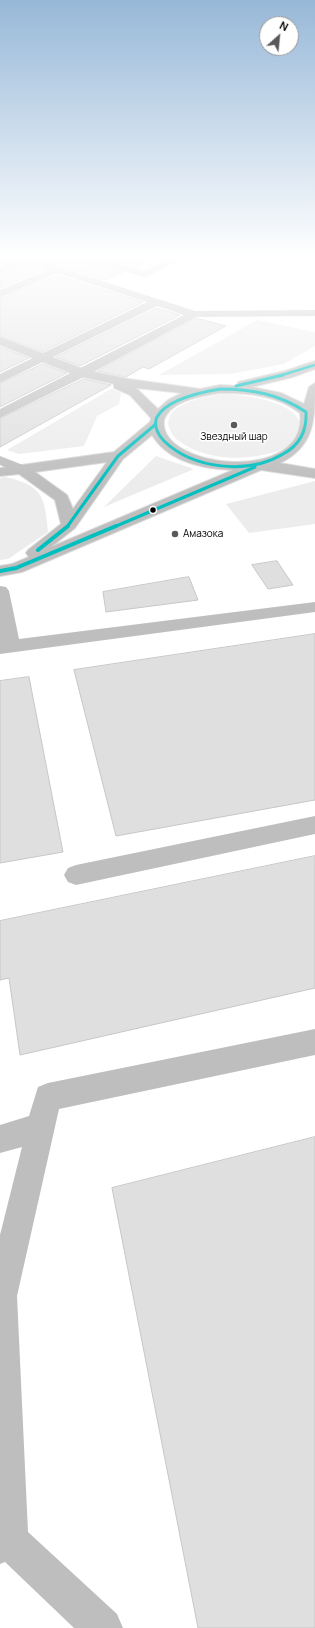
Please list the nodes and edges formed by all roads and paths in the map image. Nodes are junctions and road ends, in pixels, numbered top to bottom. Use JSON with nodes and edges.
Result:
{"nodes":[{"id":1,"x":95,"y":332,"type":"edge"},
{"id":2,"x":160,"y":332,"type":"edge"},
{"id":3,"x":0,"y":341,"type":"edge"},
{"id":4,"x":44,"y":357,"type":"junction"},
{"id":5,"x":315,"y":365,"type":"edge"},
{"id":6,"x":82,"y":373,"type":"junction"},
{"id":7,"x":103,"y":378,"type":"junction"},
{"id":8,"x":0,"y":379,"type":"edge"},
{"id":9,"x":315,"y":387,"type":"edge"},
{"id":10,"x":220,"y":389,"type":"junction"},
{"id":11,"x":205,"y":391,"type":"junction"},
{"id":12,"x":0,"y":414,"type":"edge"},
{"id":13,"x":157,"y":420,"type":"junction"},
{"id":14,"x":313,"y":421,"type":"edge"},
{"id":15,"x":118,"y":456,"type":"junction"},
{"id":16,"x":0,"y":460,"type":"edge"},
{"id":17,"x":259,"y":465,"type":"junction"},
{"id":18,"x":22,"y":470,"type":"junction"},
{"id":19,"x":0,"y":472,"type":"edge"},
{"id":20,"x":315,"y":474,"type":"edge"},
{"id":21,"x":69,"y":524,"type":"junction"},
{"id":22,"x":8,"y":570,"type":"edge"},
{"id":23,"x":0,"y":591,"type":"edge"},
{"id":24,"x":315,"y":607,"type":"edge"},
{"id":25,"x":5,"y":647,"type":"edge"},
{"id":26,"x":315,"y":825,"type":"edge"},
{"id":27,"x":76,"y":875,"type":"dead end"},
{"id":28,"x":315,"y":1042,"type":"edge"},
{"id":29,"x":41,"y":1127,"type":"junction"},
{"id":30,"x":0,"y":1139,"type":"edge"},
{"id":31,"x":5,"y":1543,"type":"edge"},
{"id":32,"x":103,"y":1628,"type":"edge"}],
"edges":[{"from":1,"to":4,"type":"main road"},
{"from":2,"to":6,"type":"main road"},
{"from":3,"to":4,"type":"main road"},
{"from":4,"to":6,"type":"main road"},
{"from":4,"to":8,"type":"main road"},
{"from":5,"to":10,"type":"main road"},
{"from":6,"to":7,"type":"main road"},
{"from":6,"to":12,"type":"main road"},
{"from":7,"to":11,"type":"main road"},
{"from":7,"to":13,"type":"main road"},
{"from":9,"to":14,"type":"main road"},
{"from":10,"to":11,"type":"main road"},
{"from":10,"to":14,"type":"main road"},
{"from":11,"to":13,"type":"main road"},
{"from":13,"to":15,"type":"main road"},
{"from":13,"to":17,"type":"main road"},
{"from":14,"to":17,"type":"main road"},
{"from":15,"to":18,"type":"main road"},
{"from":15,"to":21,"type":"main road"},
{"from":16,"to":18,"type":"main road"},
{"from":17,"to":20,"type":"main road"},
{"from":17,"to":22,"type":"main road"},
{"from":18,"to":19,"type":"main road"},
{"from":18,"to":21,"type":"main road"},
{"from":21,"to":22,"type":"main road"},
{"from":23,"to":25,"type":"main road"},
{"from":24,"to":25,"type":"main road"},
{"from":26,"to":27,"type":"main road"},
{"from":28,"to":29,"type":"main road"},
{"from":29,"to":30,"type":"main road"},
{"from":29,"to":31,"type":"main road"},
{"from":31,"to":32,"type":"main road"}]}
